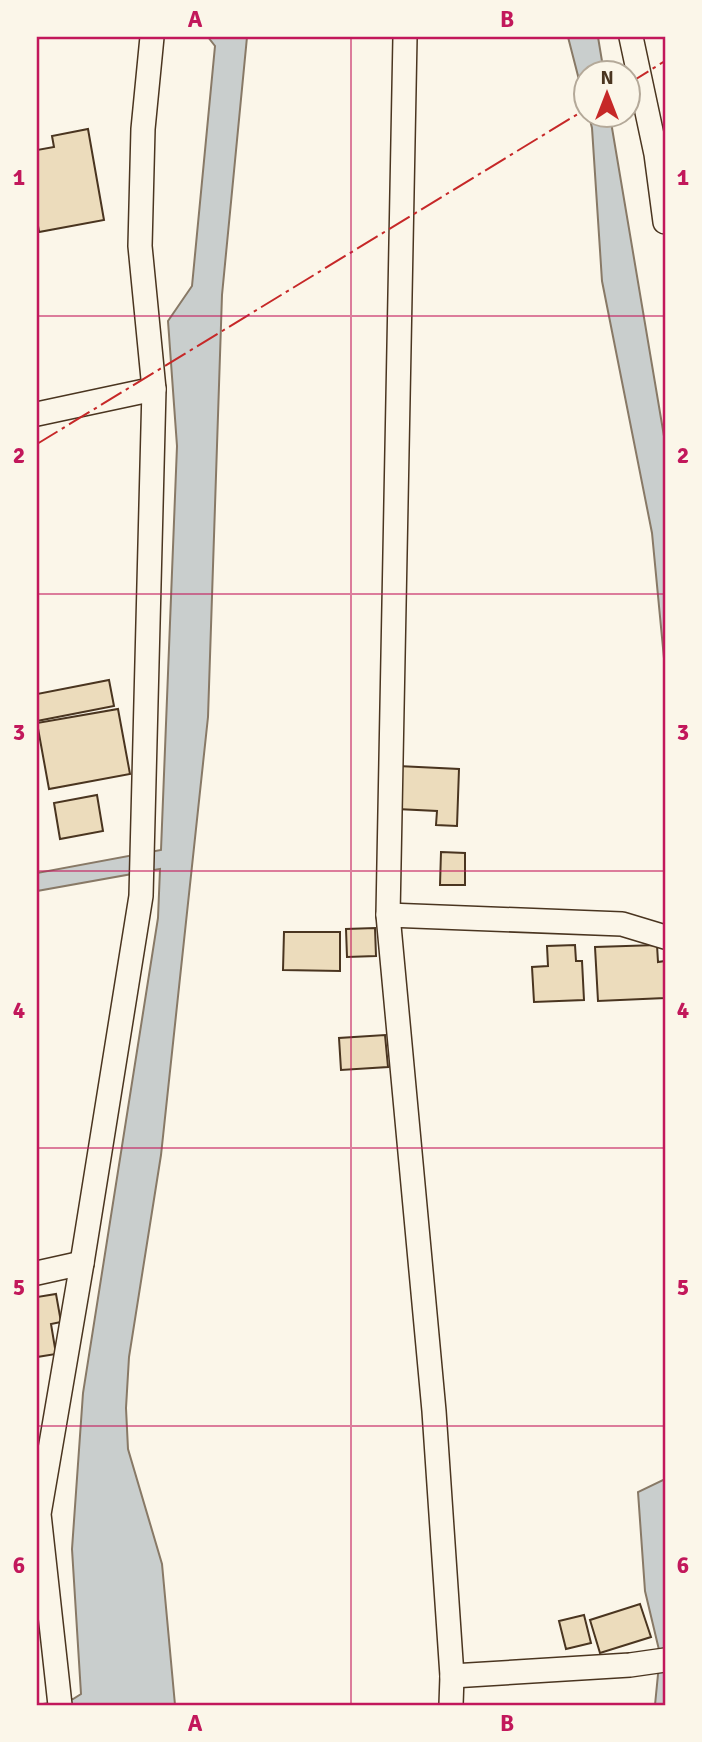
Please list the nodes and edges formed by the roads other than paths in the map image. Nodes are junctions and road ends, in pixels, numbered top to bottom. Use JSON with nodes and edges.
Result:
{"nodes":[{"id":1,"x":152,"y":37,"type":"edge"},
{"id":2,"x":405,"y":37,"type":"edge"},
{"id":3,"x":631,"y":37,"type":"edge"},
{"id":4,"x":661,"y":154,"type":"edge"},
{"id":5,"x":665,"y":222,"type":"edge"},
{"id":6,"x":154,"y":389,"type":"junction"},
{"id":7,"x":37,"y":414,"type":"edge"},
{"id":8,"x":388,"y":915,"type":"junction"},
{"id":9,"x":665,"y":937,"type":"edge"},
{"id":10,"x":82,"y":1263,"type":"junction"},
{"id":11,"x":37,"y":1273,"type":"edge"},
{"id":12,"x":659,"y":1661,"type":"edge"},
{"id":13,"x":452,"y":1676,"type":"junction"},
{"id":14,"x":60,"y":1700,"type":"edge"},
{"id":15,"x":451,"y":1705,"type":"edge"}],
"edges":[{"from":1,"to":6,"type":"street"},
{"from":2,"to":8,"type":"street"},
{"from":3,"to":4,"type":"street"},
{"from":4,"to":5,"type":"street"},
{"from":6,"to":7,"type":"street"},
{"from":6,"to":10,"type":"street"},
{"from":8,"to":9,"type":"street"},
{"from":8,"to":13,"type":"street"},
{"from":10,"to":11,"type":"street"},
{"from":10,"to":14,"type":"street"},
{"from":12,"to":13,"type":"street"},
{"from":13,"to":15,"type":"street"}]}
